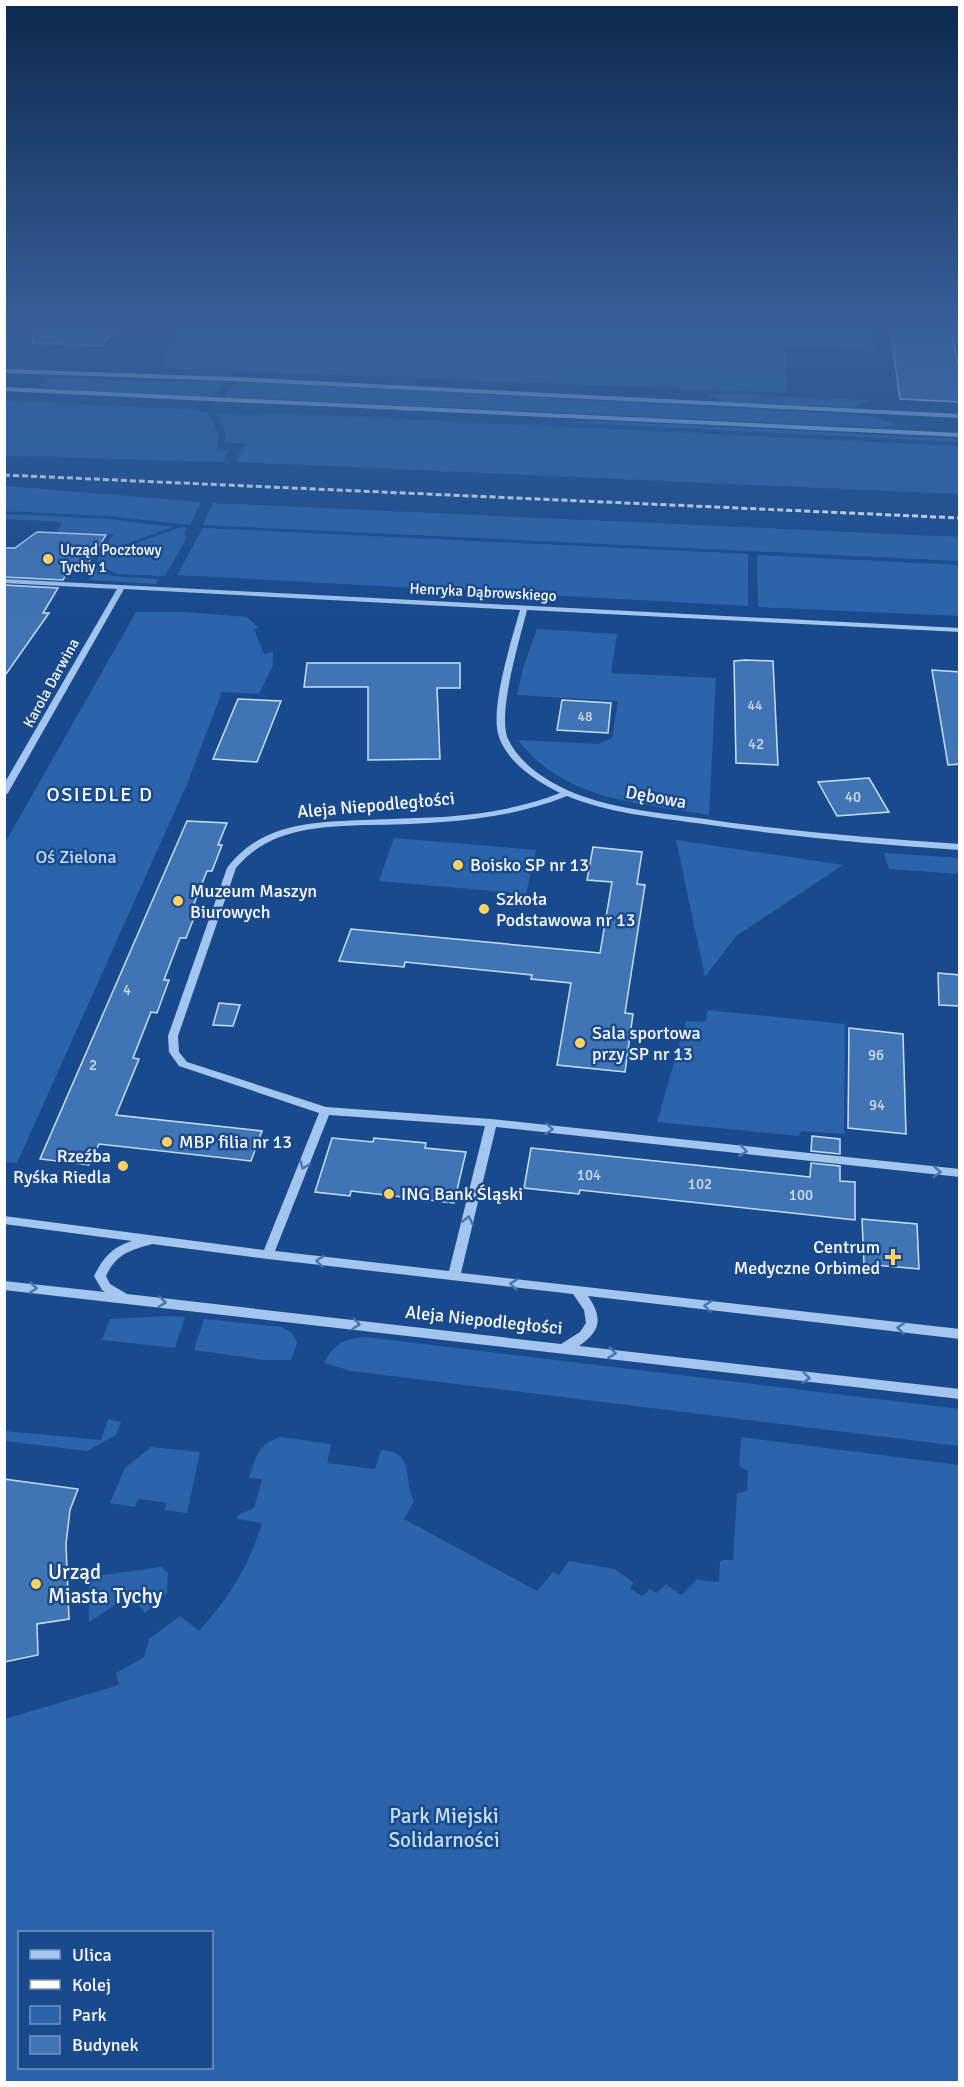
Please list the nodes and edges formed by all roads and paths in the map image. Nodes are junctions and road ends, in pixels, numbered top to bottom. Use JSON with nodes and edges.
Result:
{"nodes":[{"id":1,"x":719,"y":423,"type":"edge"},
{"id":2,"x":960,"y":435,"type":"edge"},
{"id":3,"x":4,"y":581,"type":"edge"},
{"id":4,"x":122,"y":587,"type":"junction"},
{"id":5,"x":524,"y":607,"type":"junction"},
{"id":6,"x":960,"y":630,"type":"edge"},
{"id":7,"x":4,"y":793,"type":"edge"},
{"id":8,"x":567,"y":793,"type":"junction"},
{"id":9,"x":960,"y":847,"type":"edge"},
{"id":10,"x":325,"y":1111,"type":"junction"},
{"id":11,"x":491,"y":1124,"type":"junction"},
{"id":12,"x":960,"y":1173,"type":"edge"},
{"id":13,"x":4,"y":1220,"type":"edge"},
{"id":14,"x":151,"y":1240,"type":"junction"},
{"id":15,"x":268,"y":1255,"type":"junction"},
{"id":16,"x":454,"y":1277,"type":"junction"},
{"id":17,"x":4,"y":1285,"type":"edge"},
{"id":18,"x":578,"y":1292,"type":"junction"},
{"id":19,"x":126,"y":1298,"type":"junction"},
{"id":20,"x":960,"y":1334,"type":"edge"},
{"id":21,"x":566,"y":1347,"type":"junction"},
{"id":22,"x":960,"y":1394,"type":"edge"}],
"edges":[{"from":1,"to":2,"type":"street"},
{"from":3,"to":4,"type":"street","name":"Henryka Dąbrowskiego"},
{"from":4,"to":5,"type":"street","name":"Henryka Dąbrowskiego"},
{"from":4,"to":7,"type":"street","name":"Karola Darwina"},
{"from":5,"to":6,"type":"street","name":"Henryka Dąbrowskiego"},
{"from":5,"to":8,"type":"street","name":"Dębowa"},
{"from":8,"to":9,"type":"street","name":"Dębowa"},
{"from":8,"to":10,"type":"street","name":"Aleja Niepodległości"},
{"from":10,"to":11,"type":"street","name":"Aleja Niepodległości"},
{"from":10,"to":15,"type":"street","one_way":true},
{"from":11,"to":12,"type":"street","name":"Aleja Niepodległości","one_way":true},
{"from":16,"to":11,"type":"street","one_way":true},
{"from":13,"to":14,"type":"street"},
{"from":14,"to":15,"type":"street"},
{"from":14,"to":19,"type":"street"},
{"from":16,"to":15,"type":"street","one_way":true},
{"from":18,"to":16,"type":"street","one_way":true},
{"from":17,"to":19,"type":"street","name":"Aleja Niepodległości","one_way":true},
{"from":20,"to":18,"type":"street","one_way":true},
{"from":18,"to":21,"type":"street"},
{"from":19,"to":21,"type":"street","name":"Aleja Niepodległości","one_way":true},
{"from":21,"to":22,"type":"street","name":"Aleja Niepodległości","one_way":true}]}
